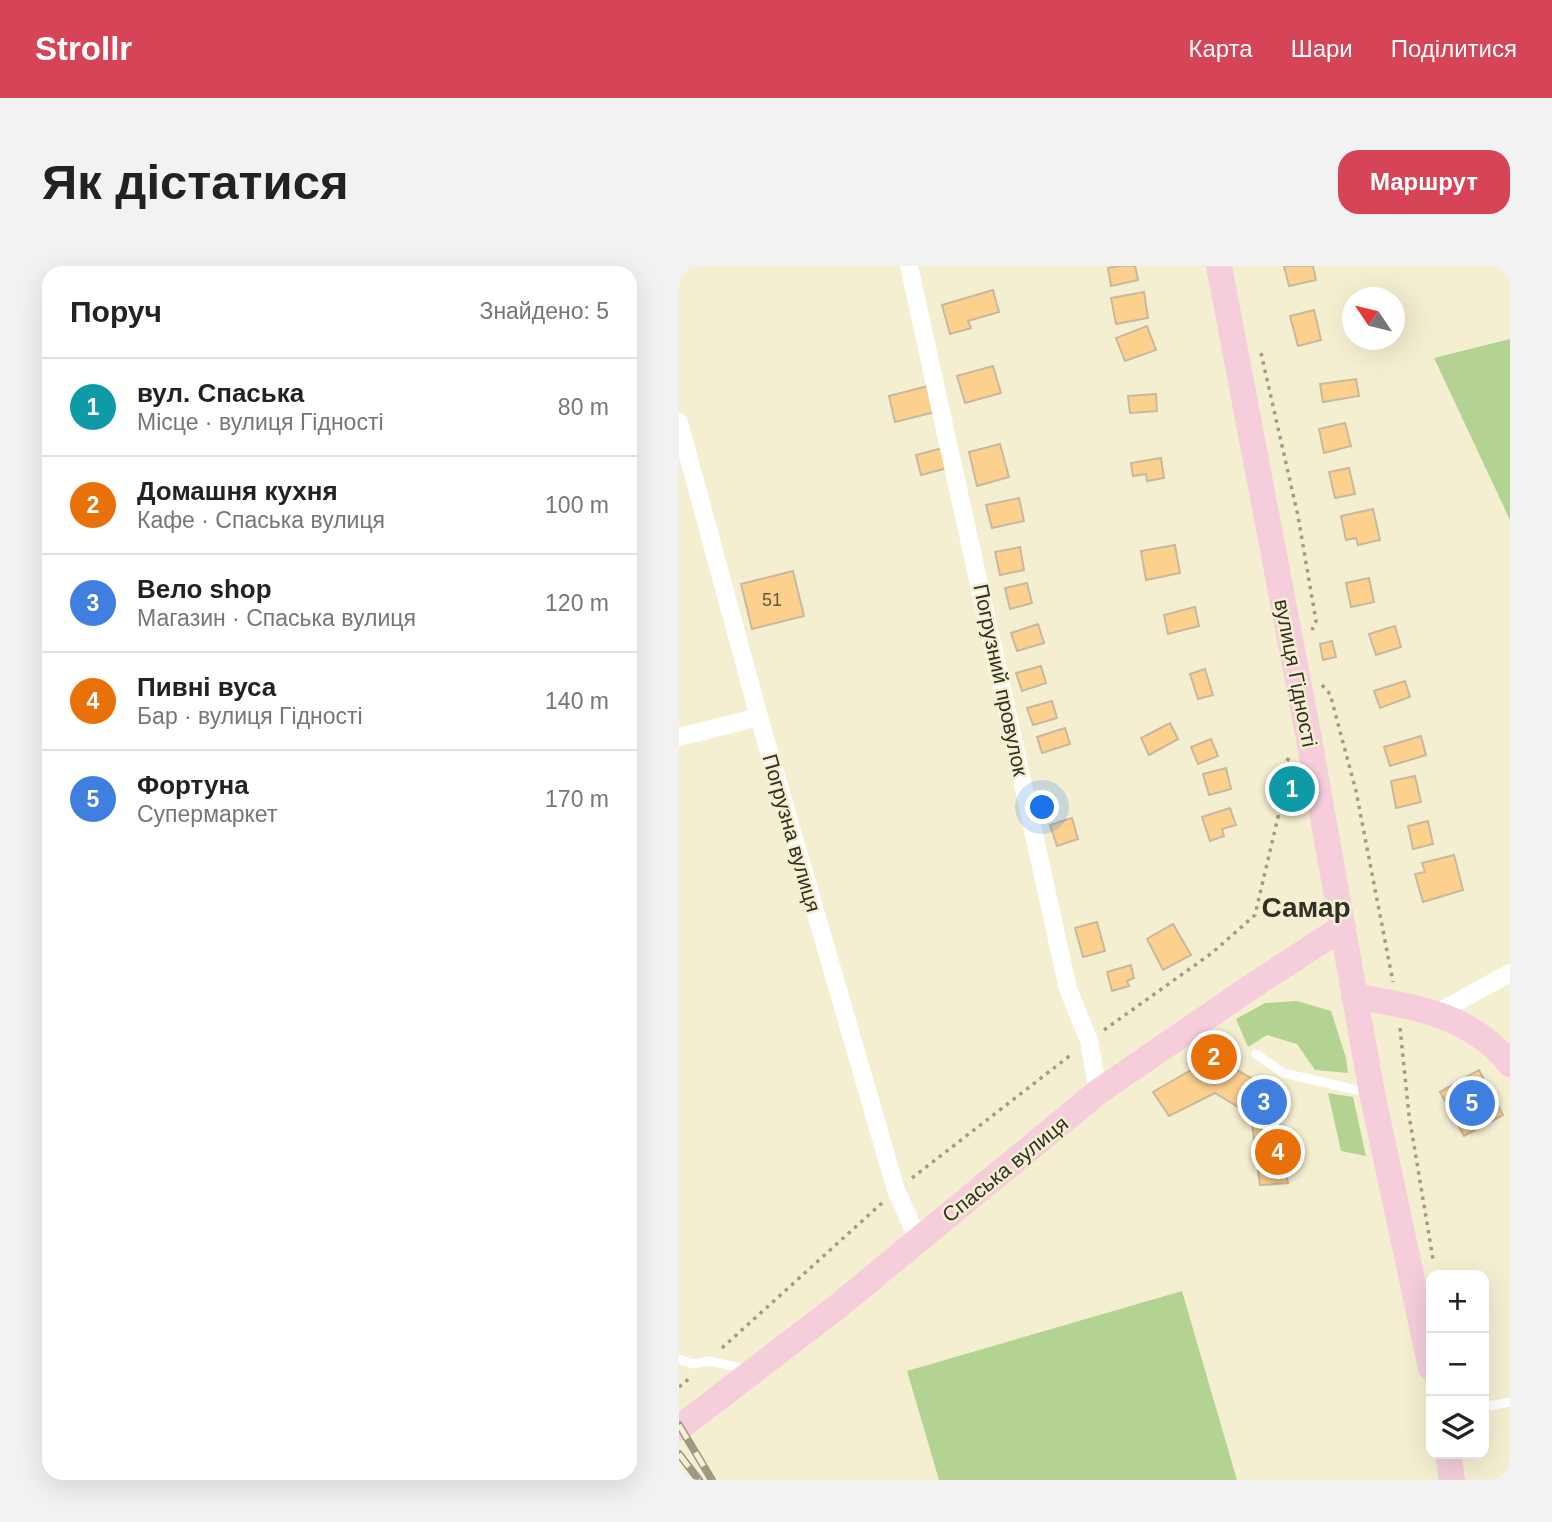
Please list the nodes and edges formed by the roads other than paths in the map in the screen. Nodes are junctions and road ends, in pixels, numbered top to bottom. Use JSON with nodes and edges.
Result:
{"nodes":[{"id":1,"x":909,"y":266,"type":"edge"},
{"id":2,"x":1219,"y":266,"type":"edge"},
{"id":3,"x":679,"y":422,"type":"edge"},
{"id":4,"x":759,"y":717,"type":"junction"},
{"id":5,"x":679,"y":737,"type":"edge"},
{"id":6,"x":1343,"y":927,"type":"junction"},
{"id":7,"x":1510,"y":973,"type":"edge"},
{"id":8,"x":1354,"y":996,"type":"junction"},
{"id":9,"x":1437,"y":1013,"type":"junction"},
{"id":10,"x":1255,"y":1054,"type":"dead end"},
{"id":11,"x":1510,"y":1064,"type":"edge"},
{"id":12,"x":1098,"y":1092,"type":"junction"},
{"id":13,"x":1372,"y":1093,"type":"junction"},
{"id":14,"x":918,"y":1239,"type":"junction"},
{"id":15,"x":1426,"y":1345,"type":"edge"},
{"id":16,"x":679,"y":1359,"type":"edge"},
{"id":17,"x":755,"y":1371,"type":"junction"},
{"id":18,"x":1510,"y":1402,"type":"edge"},
{"id":19,"x":1489,"y":1406,"type":"edge"},
{"id":20,"x":679,"y":1428,"type":"edge"},
{"id":21,"x":1449,"y":1459,"type":"edge"},
{"id":22,"x":1452,"y":1480,"type":"edge"}],
"edges":[{"from":1,"to":12,"type":"street","name":"Погрузний провулок"},
{"from":2,"to":6,"type":"main road","name":"вулиця Гідності"},
{"from":3,"to":4,"type":"street","name":"Погрузна вулиця"},
{"from":4,"to":5,"type":"street"},
{"from":4,"to":14,"type":"street","name":"Погрузна вулиця"},
{"from":6,"to":8,"type":"main road","name":"вулиця Гідності"},
{"from":6,"to":12,"type":"main road","name":"Спаська вулиця"},
{"from":7,"to":9,"type":"street"},
{"from":8,"to":9,"type":"main road"},
{"from":8,"to":13,"type":"main road","name":"вулиця Гідності"},
{"from":9,"to":11,"type":"main road"},
{"from":10,"to":13,"type":"lane"},
{"from":12,"to":14,"type":"main road","name":"Спаська вулиця"},
{"from":13,"to":15,"type":"main road","name":"вулиця Гідності"},
{"from":14,"to":17,"type":"main road","name":"Спаська вулиця"},
{"from":16,"to":17,"type":"lane"},
{"from":17,"to":20,"type":"main road","name":"Спаська вулиця"},
{"from":18,"to":19,"type":"lane"},
{"from":21,"to":22,"type":"main road"}]}
